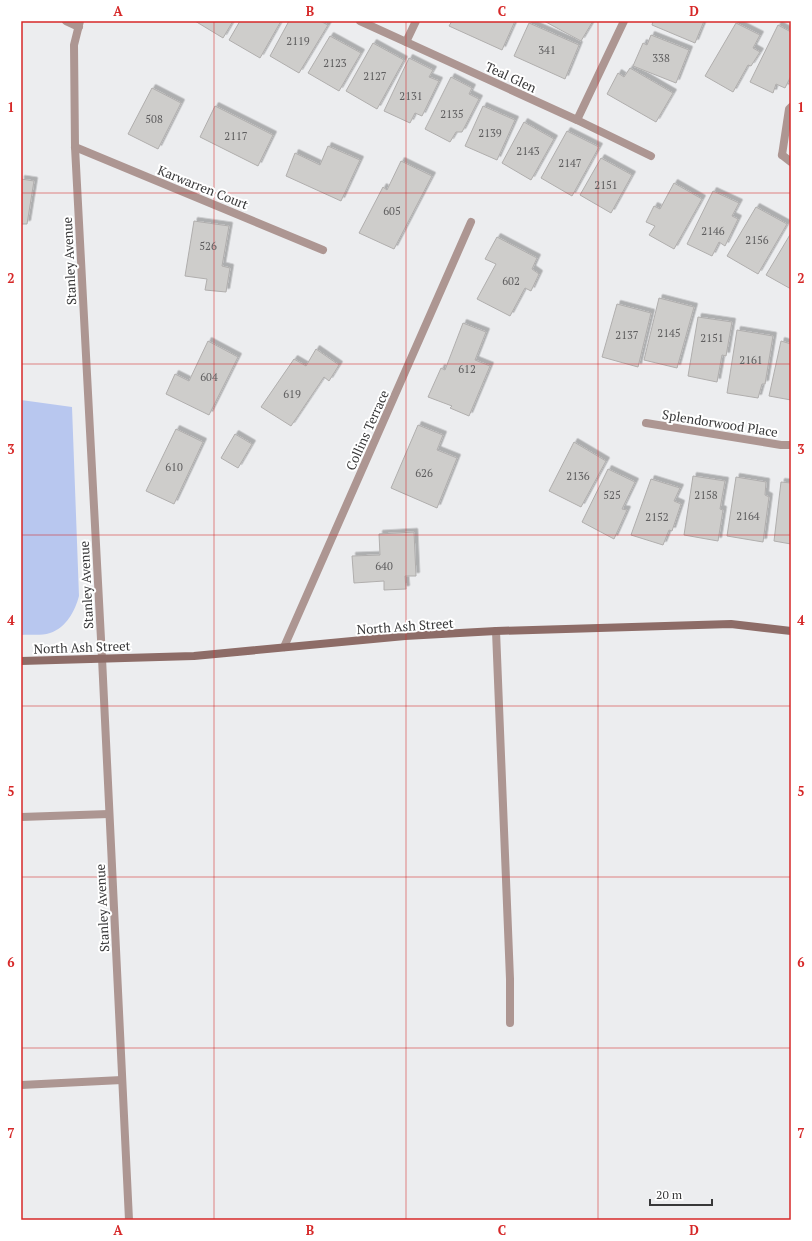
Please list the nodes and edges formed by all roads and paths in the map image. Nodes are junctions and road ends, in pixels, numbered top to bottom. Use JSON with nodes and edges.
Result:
{"nodes":[{"id":1,"x":66,"y":21,"type":"edge"},
{"id":2,"x":360,"y":21,"type":"edge"},
{"id":3,"x":416,"y":21,"type":"edge"},
{"id":4,"x":624,"y":21,"type":"edge"},
{"id":5,"x":79,"y":24,"type":"edge"},
{"id":6,"x":406,"y":42,"type":"junction"},
{"id":7,"x":791,"y":107,"type":"edge"},
{"id":8,"x":577,"y":120,"type":"junction"},
{"id":9,"x":75,"y":147,"type":"junction"},
{"id":10,"x":650,"y":156,"type":"dead end"},
{"id":11,"x":791,"y":162,"type":"edge"},
{"id":12,"x":471,"y":222,"type":"dead end"},
{"id":13,"x":323,"y":250,"type":"dead end"},
{"id":14,"x":646,"y":423,"type":"dead end"},
{"id":15,"x":791,"y":445,"type":"edge"},
{"id":16,"x":496,"y":631,"type":"junction"},
{"id":17,"x":791,"y":631,"type":"edge"},
{"id":18,"x":284,"y":647,"type":"junction"},
{"id":19,"x":102,"y":658,"type":"junction"},
{"id":20,"x":21,"y":661,"type":"edge"},
{"id":21,"x":109,"y":814,"type":"junction"},
{"id":22,"x":21,"y":817,"type":"edge"},
{"id":23,"x":510,"y":1023,"type":"dead end"},
{"id":24,"x":122,"y":1080,"type":"junction"},
{"id":25,"x":21,"y":1085,"type":"edge"},
{"id":26,"x":129,"y":1220,"type":"edge"}],
"edges":[{"from":1,"to":5,"type":"street"},
{"from":2,"to":6,"type":"street","name":"Teal Glen"},
{"from":3,"to":6,"type":"street"},
{"from":4,"to":8,"type":"street"},
{"from":5,"to":9,"type":"street","name":"Stanley Avenue"},
{"from":6,"to":8,"type":"street","name":"Teal Glen"},
{"from":7,"to":11,"type":"street"},
{"from":8,"to":10,"type":"street","name":"Teal Glen"},
{"from":9,"to":13,"type":"street","name":"Karwarren Court"},
{"from":9,"to":19,"type":"street","name":"Stanley Avenue"},
{"from":12,"to":18,"type":"street","name":"Collins Terrace"},
{"from":14,"to":15,"type":"street","name":"Splendorwood Place"},
{"from":16,"to":17,"type":"main road","name":"North Ash Street"},
{"from":16,"to":18,"type":"main road","name":"North Ash Street"},
{"from":16,"to":23,"type":"street"},
{"from":18,"to":19,"type":"main road","name":"North Ash Street"},
{"from":19,"to":20,"type":"main road","name":"North Ash Street"},
{"from":19,"to":21,"type":"street","name":"Stanley Avenue"},
{"from":21,"to":22,"type":"street"},
{"from":21,"to":24,"type":"street","name":"Stanley Avenue"},
{"from":24,"to":25,"type":"street"},
{"from":24,"to":26,"type":"street","name":"Stanley Avenue"}]}
